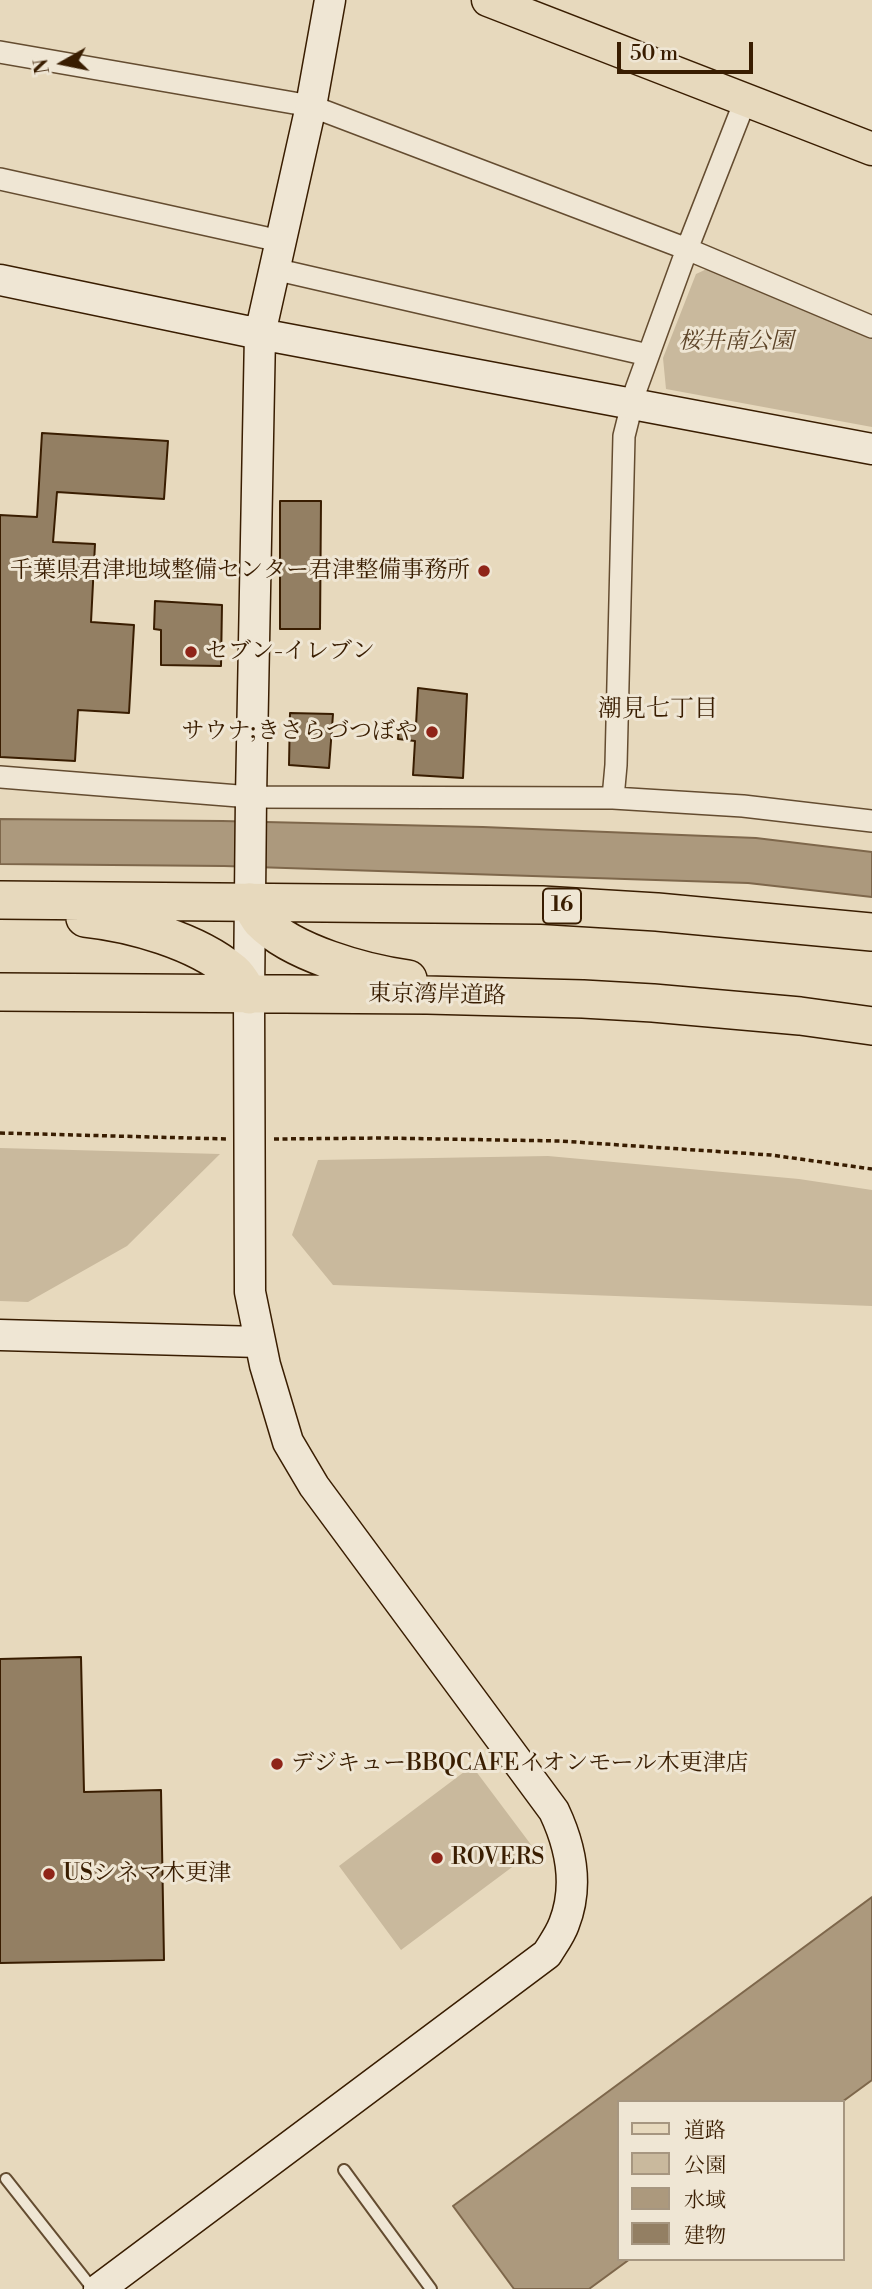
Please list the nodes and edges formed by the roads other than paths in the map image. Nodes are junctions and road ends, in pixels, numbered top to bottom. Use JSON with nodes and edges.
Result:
{"nodes":[{"id":1,"x":331,"y":0,"type":"edge"},
{"id":2,"x":488,"y":0,"type":"edge"},
{"id":3,"x":0,"y":52,"type":"edge"},
{"id":4,"x":745,"y":101,"type":"junction"},
{"id":5,"x":311,"y":106,"type":"junction"},
{"id":6,"x":872,"y":149,"type":"edge"},
{"id":7,"x":0,"y":179,"type":"edge"},
{"id":8,"x":687,"y":249,"type":"junction"},
{"id":9,"x":277,"y":255,"type":"junction"},
{"id":10,"x":0,"y":280,"type":"edge"},
{"id":11,"x":872,"y":327,"type":"edge"},
{"id":12,"x":260,"y":334,"type":"junction"},
{"id":13,"x":648,"y":355,"type":"junction"},
{"id":14,"x":632,"y":404,"type":"junction"},
{"id":15,"x":872,"y":449,"type":"edge"},
{"id":16,"x":0,"y":777,"type":"edge"},
{"id":17,"x":251,"y":797,"type":"junction"},
{"id":18,"x":613,"y":798,"type":"junction"},
{"id":19,"x":872,"y":821,"type":"edge"},
{"id":20,"x":0,"y":900,"type":"edge"},
{"id":21,"x":250,"y":902,"type":"junction"},
{"id":22,"x":0,"y":909,"type":"edge"},
{"id":23,"x":872,"y":932,"type":"edge"},
{"id":24,"x":0,"y":992,"type":"edge"},
{"id":25,"x":249,"y":995,"type":"junction"},
{"id":26,"x":583,"y":999,"type":"junction"},
{"id":27,"x":872,"y":1026,"type":"edge"},
{"id":28,"x":0,"y":1335,"type":"edge"},
{"id":29,"x":259,"y":1342,"type":"junction"},
{"id":30,"x":344,"y":2170,"type":"dead end"},
{"id":31,"x":6,"y":2179,"type":"dead end"},
{"id":32,"x":93,"y":2289,"type":"edge"},
{"id":33,"x":99,"y":2289,"type":"edge"},
{"id":34,"x":430,"y":2289,"type":"edge"}],
"edges":[{"from":1,"to":5,"type":"street"},
{"from":2,"to":4,"type":"main road"},
{"from":3,"to":5,"type":"street"},
{"from":4,"to":6,"type":"main road"},
{"from":4,"to":8,"type":"street"},
{"from":5,"to":8,"type":"street"},
{"from":5,"to":9,"type":"street"},
{"from":7,"to":9,"type":"street"},
{"from":8,"to":11,"type":"street"},
{"from":8,"to":13,"type":"street"},
{"from":9,"to":12,"type":"street"},
{"from":9,"to":13,"type":"street"},
{"from":10,"to":12,"type":"street"},
{"from":12,"to":14,"type":"street"},
{"from":12,"to":17,"type":"street"},
{"from":13,"to":14,"type":"street"},
{"from":14,"to":15,"type":"street"},
{"from":14,"to":18,"type":"street"},
{"from":16,"to":17,"type":"street"},
{"from":17,"to":18,"type":"street"},
{"from":17,"to":21,"type":"street"},
{"from":18,"to":19,"type":"street"},
{"from":20,"to":21,"type":"highway","number":"16"},
{"from":21,"to":23,"type":"highway","number":"16"},
{"from":21,"to":25,"type":"street"},
{"from":21,"to":26,"type":"highway"},
{"from":22,"to":25,"type":"highway"},
{"from":24,"to":25,"type":"highway","name":"東京湾岸道路"},
{"from":25,"to":26,"type":"highway","name":"東京湾岸道路"},
{"from":25,"to":29,"type":"street"},
{"from":26,"to":27,"type":"highway","name":"東京湾岸道路"},
{"from":28,"to":29,"type":"street"},
{"from":29,"to":33,"type":"street"},
{"from":30,"to":34,"type":"lane"},
{"from":31,"to":32,"type":"lane"}]}
